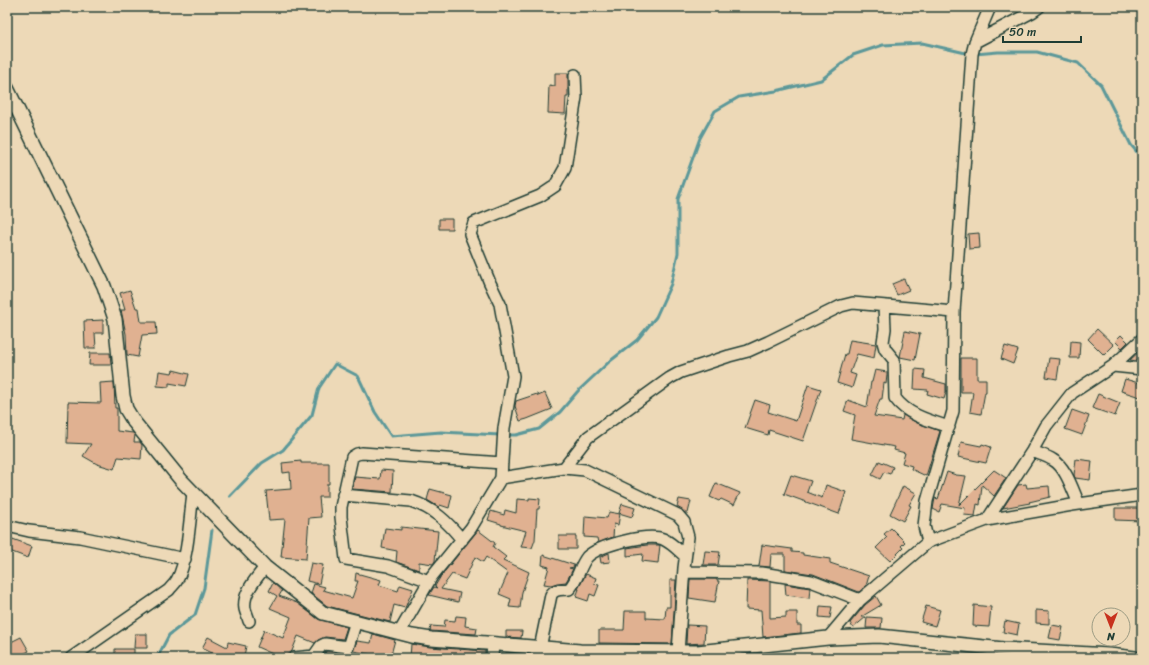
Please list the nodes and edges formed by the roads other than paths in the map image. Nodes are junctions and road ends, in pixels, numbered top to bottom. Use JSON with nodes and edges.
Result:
{"nodes":[{"id":1,"x":990,"y":7,"type":"edge"},
{"id":2,"x":1039,"y":7,"type":"edge"},
{"id":3,"x":975,"y":42,"type":"junction"},
{"id":4,"x":575,"y":75,"type":"dead end"},
{"id":5,"x":7,"y":88,"type":"edge"},
{"id":6,"x":884,"y":306,"type":"junction"},
{"id":7,"x":954,"y":312,"type":"junction"},
{"id":8,"x":1142,"y":339,"type":"edge"},
{"id":9,"x":1114,"y":366,"type":"junction"},
{"id":10,"x":1142,"y":369,"type":"edge"},
{"id":11,"x":948,"y":427,"type":"junction"},
{"id":12,"x":1032,"y":451,"type":"junction"},
{"id":13,"x":503,"y":458,"type":"junction"},
{"id":14,"x":564,"y":468,"type":"junction"},
{"id":15,"x":501,"y":478,"type":"junction"},
{"id":16,"x":193,"y":493,"type":"junction"},
{"id":17,"x":344,"y":495,"type":"junction"},
{"id":18,"x":1142,"y":495,"type":"edge"},
{"id":19,"x":1079,"y":504,"type":"junction"},
{"id":20,"x":987,"y":520,"type":"junction"},
{"id":21,"x":7,"y":526,"type":"edge"},
{"id":22,"x":462,"y":540,"type":"junction"},
{"id":23,"x":928,"y":542,"type":"junction"},
{"id":24,"x":685,"y":556,"type":"junction"},
{"id":25,"x":185,"y":559,"type":"junction"},
{"id":26,"x":265,"y":566,"type":"junction"},
{"id":27,"x":684,"y":572,"type":"junction"},
{"id":28,"x":429,"y":581,"type":"junction"},
{"id":29,"x":860,"y":600,"type":"junction"},
{"id":30,"x":250,"y":621,"type":"dead end"},
{"id":31,"x":356,"y":621,"type":"junction"},
{"id":32,"x":399,"y":633,"type":"junction"},
{"id":33,"x":828,"y":638,"type":"junction"},
{"id":34,"x":493,"y":644,"type":"junction"},
{"id":35,"x":540,"y":648,"type":"junction"},
{"id":36,"x":677,"y":655,"type":"edge"},
{"id":37,"x":71,"y":658,"type":"edge"},
{"id":38,"x":294,"y":658,"type":"edge"},
{"id":39,"x":492,"y":658,"type":"edge"},
{"id":40,"x":1135,"y":658,"type":"edge"}],
"edges":[{"from":1,"to":3,"type":"street"},
{"from":2,"to":3,"type":"street"},
{"from":3,"to":7,"type":"street"},
{"from":4,"to":13,"type":"street"},
{"from":5,"to":16,"type":"street"},
{"from":6,"to":7,"type":"street"},
{"from":6,"to":11,"type":"street"},
{"from":6,"to":14,"type":"street"},
{"from":7,"to":11,"type":"street"},
{"from":8,"to":9,"type":"street"},
{"from":9,"to":10,"type":"street"},
{"from":9,"to":12,"type":"street"},
{"from":11,"to":23,"type":"street"},
{"from":12,"to":19,"type":"street"},
{"from":12,"to":20,"type":"street"},
{"from":13,"to":15,"type":"street"},
{"from":13,"to":17,"type":"street"},
{"from":14,"to":15,"type":"street"},
{"from":14,"to":24,"type":"street"},
{"from":15,"to":22,"type":"street"},
{"from":16,"to":25,"type":"street"},
{"from":16,"to":26,"type":"street"},
{"from":17,"to":22,"type":"street"},
{"from":17,"to":28,"type":"street"},
{"from":18,"to":19,"type":"street"},
{"from":19,"to":20,"type":"street"},
{"from":20,"to":23,"type":"street"},
{"from":21,"to":25,"type":"street"},
{"from":22,"to":28,"type":"street"},
{"from":23,"to":29,"type":"street"},
{"from":24,"to":27,"type":"street"},
{"from":24,"to":35,"type":"street"},
{"from":25,"to":37,"type":"street"},
{"from":26,"to":30,"type":"street"},
{"from":26,"to":31,"type":"street"},
{"from":27,"to":29,"type":"street"},
{"from":27,"to":36,"type":"street"},
{"from":28,"to":32,"type":"street"},
{"from":29,"to":33,"type":"street"},
{"from":31,"to":32,"type":"street"},
{"from":31,"to":38,"type":"street"},
{"from":32,"to":34,"type":"street"},
{"from":33,"to":36,"type":"street"},
{"from":33,"to":40,"type":"street"},
{"from":34,"to":35,"type":"street"},
{"from":34,"to":39,"type":"street"},
{"from":35,"to":36,"type":"street"}]}
